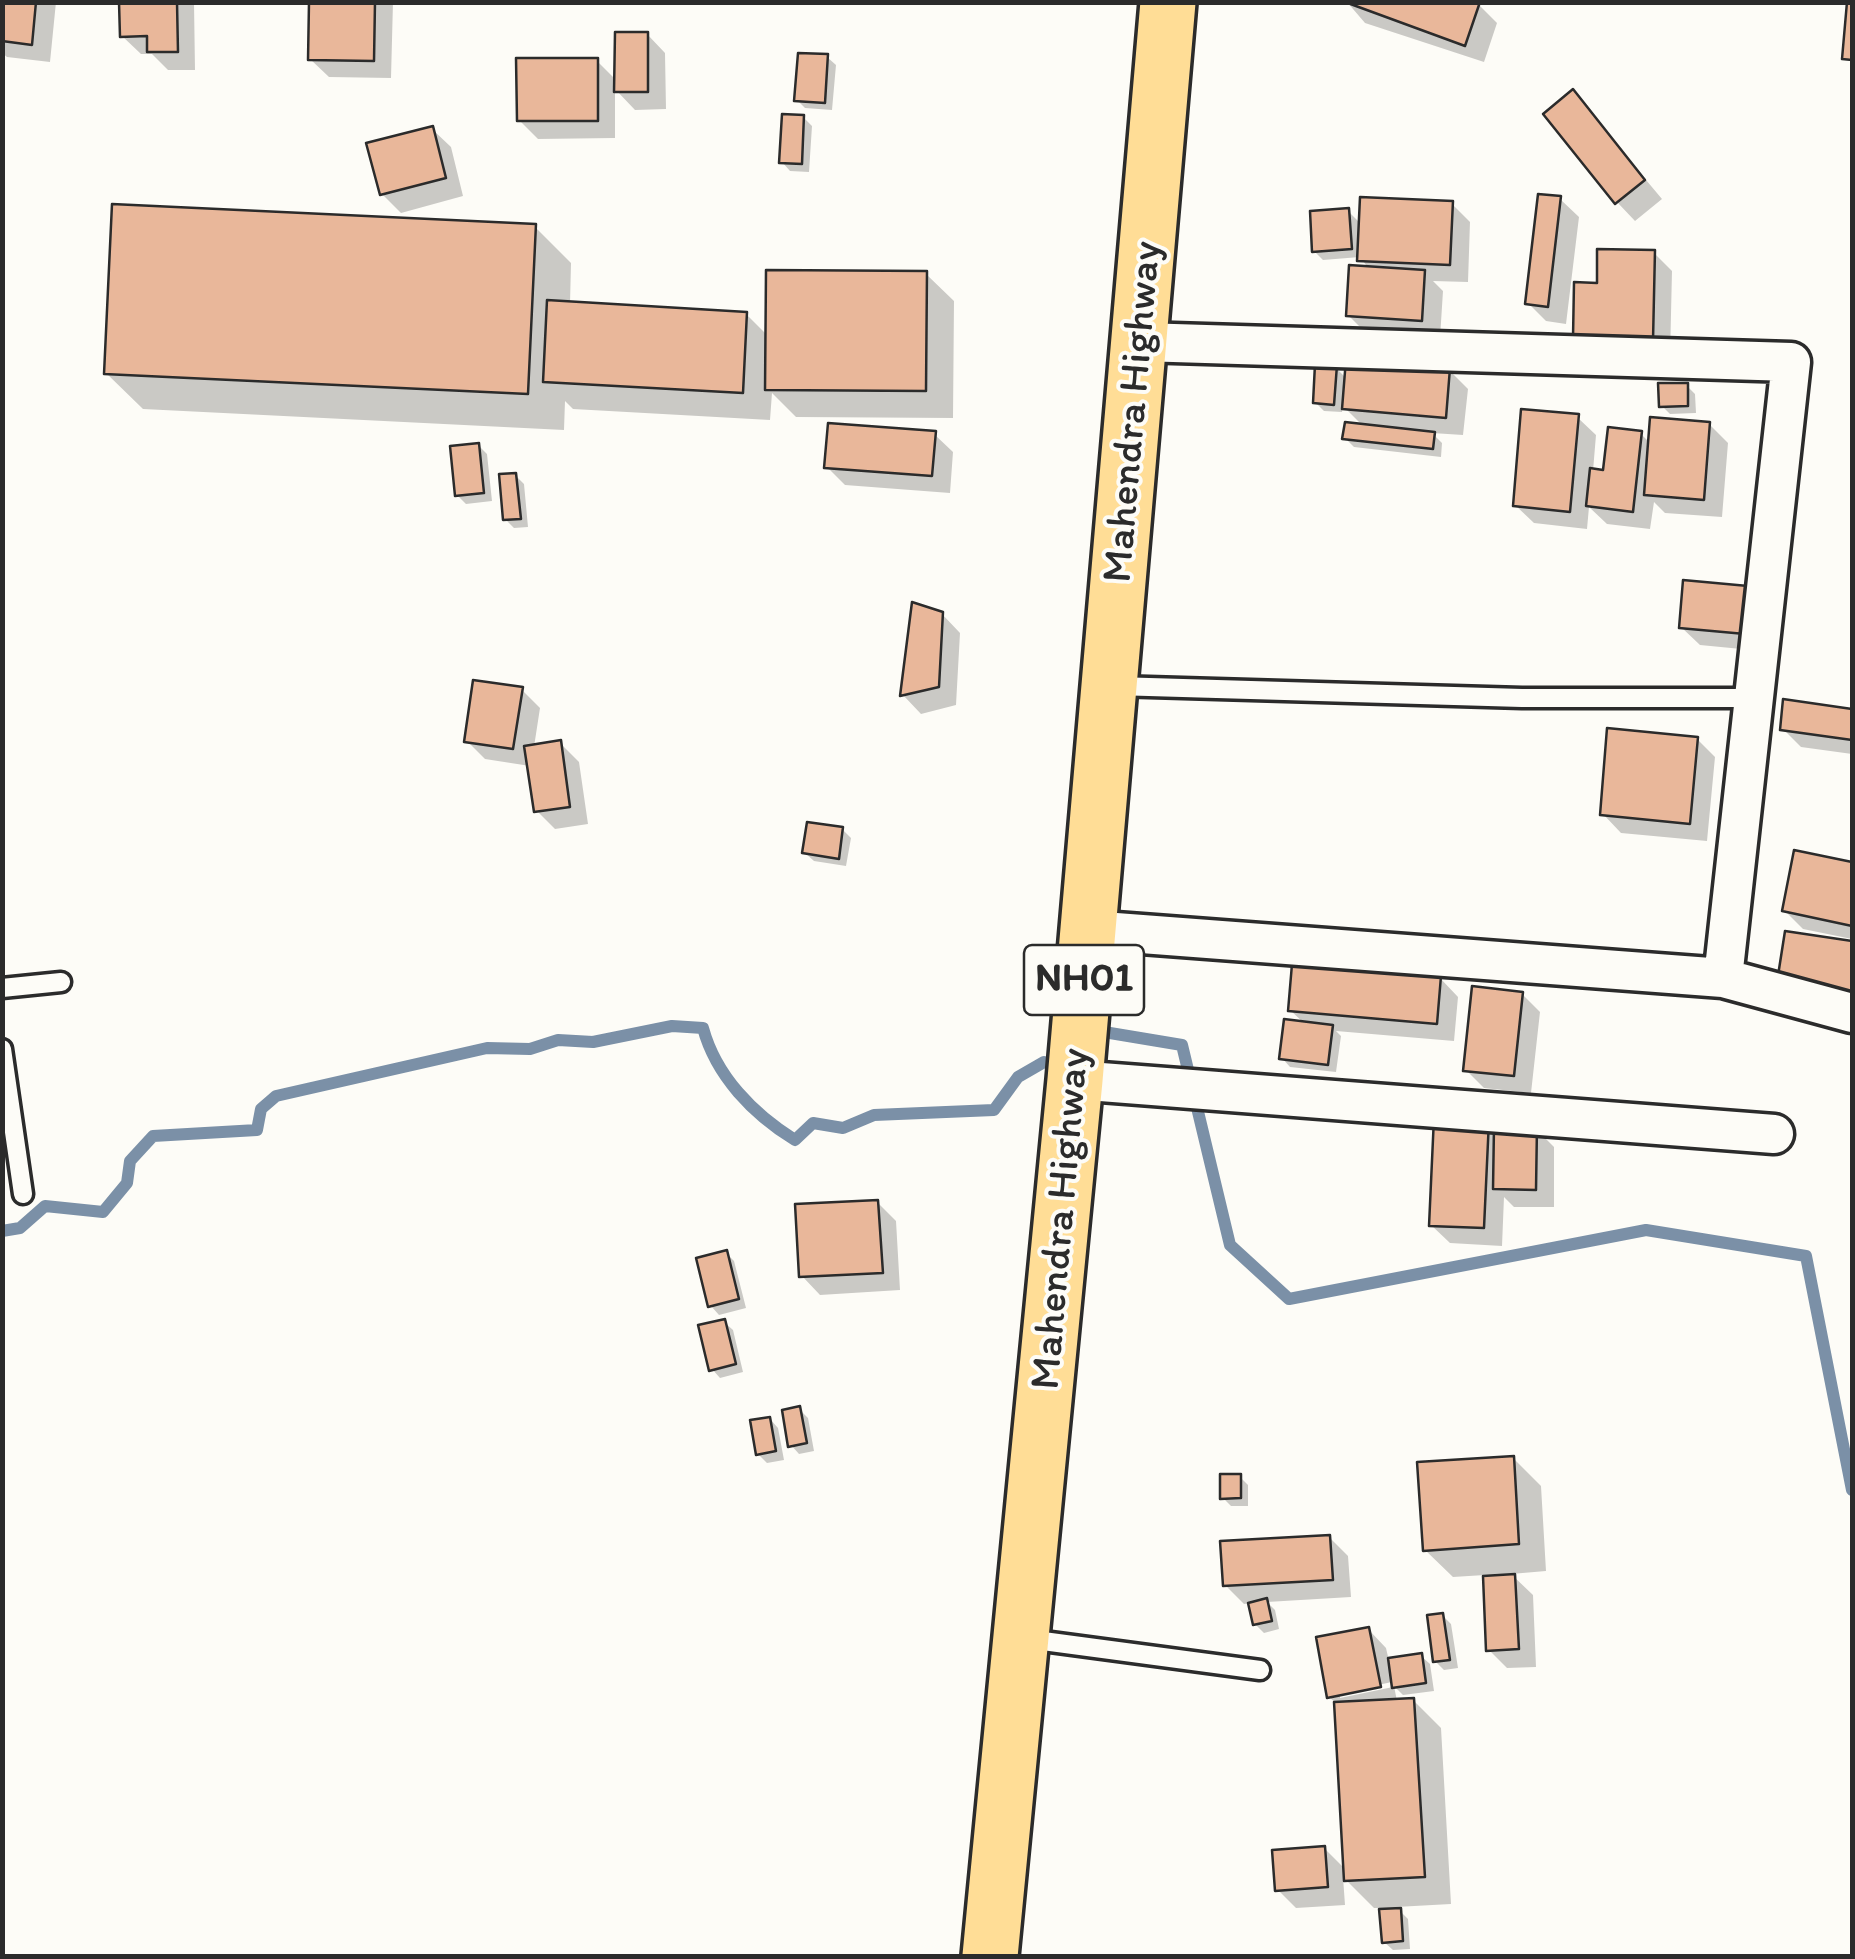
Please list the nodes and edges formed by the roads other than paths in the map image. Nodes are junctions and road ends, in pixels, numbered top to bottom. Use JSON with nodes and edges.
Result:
{"nodes":[{"id":1,"x":1168,"y":2,"type":"edge"},
{"id":2,"x":1140,"y":342,"type":"junction"},
{"id":3,"x":1110,"y":686,"type":"junction"},
{"id":4,"x":1754,"y":698,"type":"junction"},
{"id":5,"x":1089,"y":930,"type":"junction"},
{"id":6,"x":1723,"y":978,"type":"junction"},
{"id":7,"x":61,"y":982,"type":"dead end"},
{"id":8,"x":2,"y":988,"type":"edge"},
{"id":9,"x":1852,"y":1013,"type":"edge"},
{"id":10,"x":2,"y":1050,"type":"edge"},
{"id":11,"x":1076,"y":1080,"type":"junction"},
{"id":12,"x":1774,"y":1134,"type":"dead end"},
{"id":13,"x":23,"y":1194,"type":"dead end"},
{"id":14,"x":1023,"y":1638,"type":"junction"},
{"id":15,"x":1260,"y":1670,"type":"dead end"},
{"id":16,"x":990,"y":1956,"type":"edge"}],
"edges":[{"from":1,"to":2,"type":"highway","name":"Mahendra Highway","number":"NH01"},
{"from":2,"to":3,"type":"highway","name":"Mahendra Highway","number":"NH01"},
{"from":2,"to":4,"type":"street"},
{"from":3,"to":4,"type":"lane"},
{"from":3,"to":5,"type":"highway","name":"Mahendra Highway","number":"NH01"},
{"from":4,"to":6,"type":"street"},
{"from":5,"to":6,"type":"street"},
{"from":5,"to":11,"type":"highway","name":"Mahendra Highway","number":"NH01"},
{"from":6,"to":9,"type":"street"},
{"from":7,"to":8,"type":"lane"},
{"from":10,"to":13,"type":"lane"},
{"from":11,"to":12,"type":"street"},
{"from":11,"to":14,"type":"highway","name":"Mahendra Highway","number":"NH01"},
{"from":14,"to":15,"type":"lane"},
{"from":14,"to":16,"type":"highway","name":"Mahendra Highway","number":"NH01"}]}
